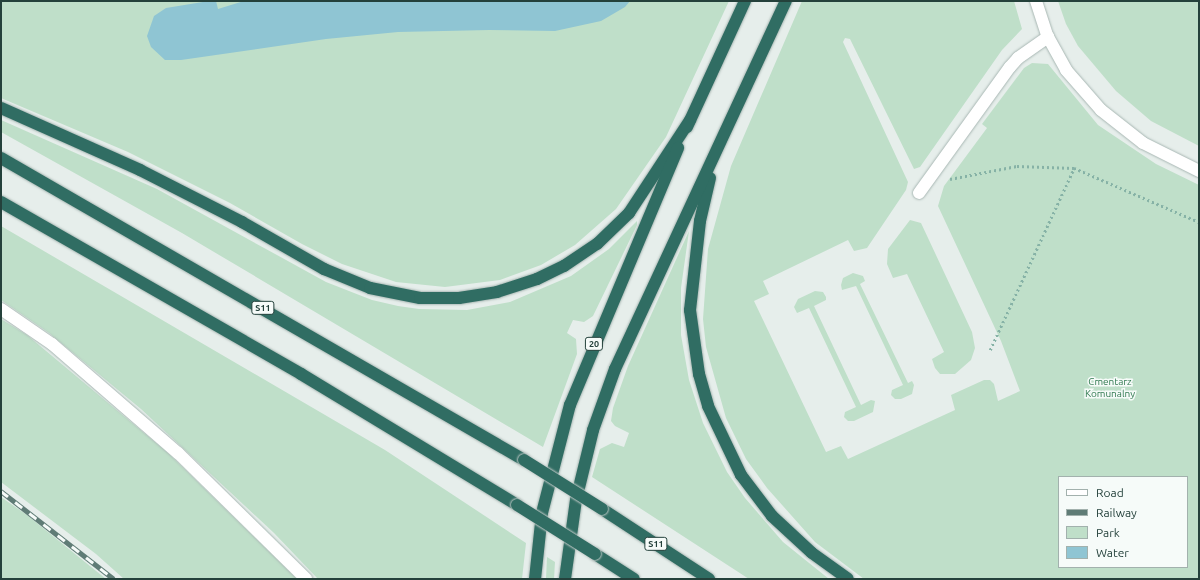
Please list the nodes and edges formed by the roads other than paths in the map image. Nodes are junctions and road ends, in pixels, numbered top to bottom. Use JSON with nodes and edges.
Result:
{"nodes":[{"id":1,"x":745,"y":1,"type":"edge"},
{"id":2,"x":786,"y":1,"type":"edge"},
{"id":3,"x":1036,"y":1,"type":"edge"},
{"id":4,"x":1048,"y":37,"type":"junction"},
{"id":5,"x":1,"y":108,"type":"edge"},
{"id":6,"x":690,"y":120,"type":"junction"},
{"id":7,"x":714,"y":157,"type":"junction"},
{"id":8,"x":1,"y":158,"type":"edge"},
{"id":9,"x":1199,"y":171,"type":"edge"},
{"id":10,"x":919,"y":193,"type":"dead end"},
{"id":11,"x":1,"y":202,"type":"edge"},
{"id":12,"x":1,"y":309,"type":"edge"},
{"id":13,"x":306,"y":579,"type":"edge"},
{"id":14,"x":535,"y":579,"type":"edge"},
{"id":15,"x":565,"y":579,"type":"edge"},
{"id":16,"x":634,"y":579,"type":"edge"},
{"id":17,"x":709,"y":579,"type":"edge"},
{"id":18,"x":848,"y":579,"type":"edge"}],
"edges":[{"from":1,"to":6,"type":"highway","number":"20"},
{"from":2,"to":7,"type":"highway"},
{"from":3,"to":4,"type":"street"},
{"from":4,"to":9,"type":"street"},
{"from":4,"to":10,"type":"street"},
{"from":5,"to":6,"type":"highway"},
{"from":6,"to":14,"type":"highway","number":"20"},
{"from":7,"to":15,"type":"highway"},
{"from":7,"to":18,"type":"highway"},
{"from":8,"to":17,"type":"highway","number":"S11","bridge":true},
{"from":11,"to":16,"type":"highway","bridge":true},
{"from":12,"to":13,"type":"street"}]}
